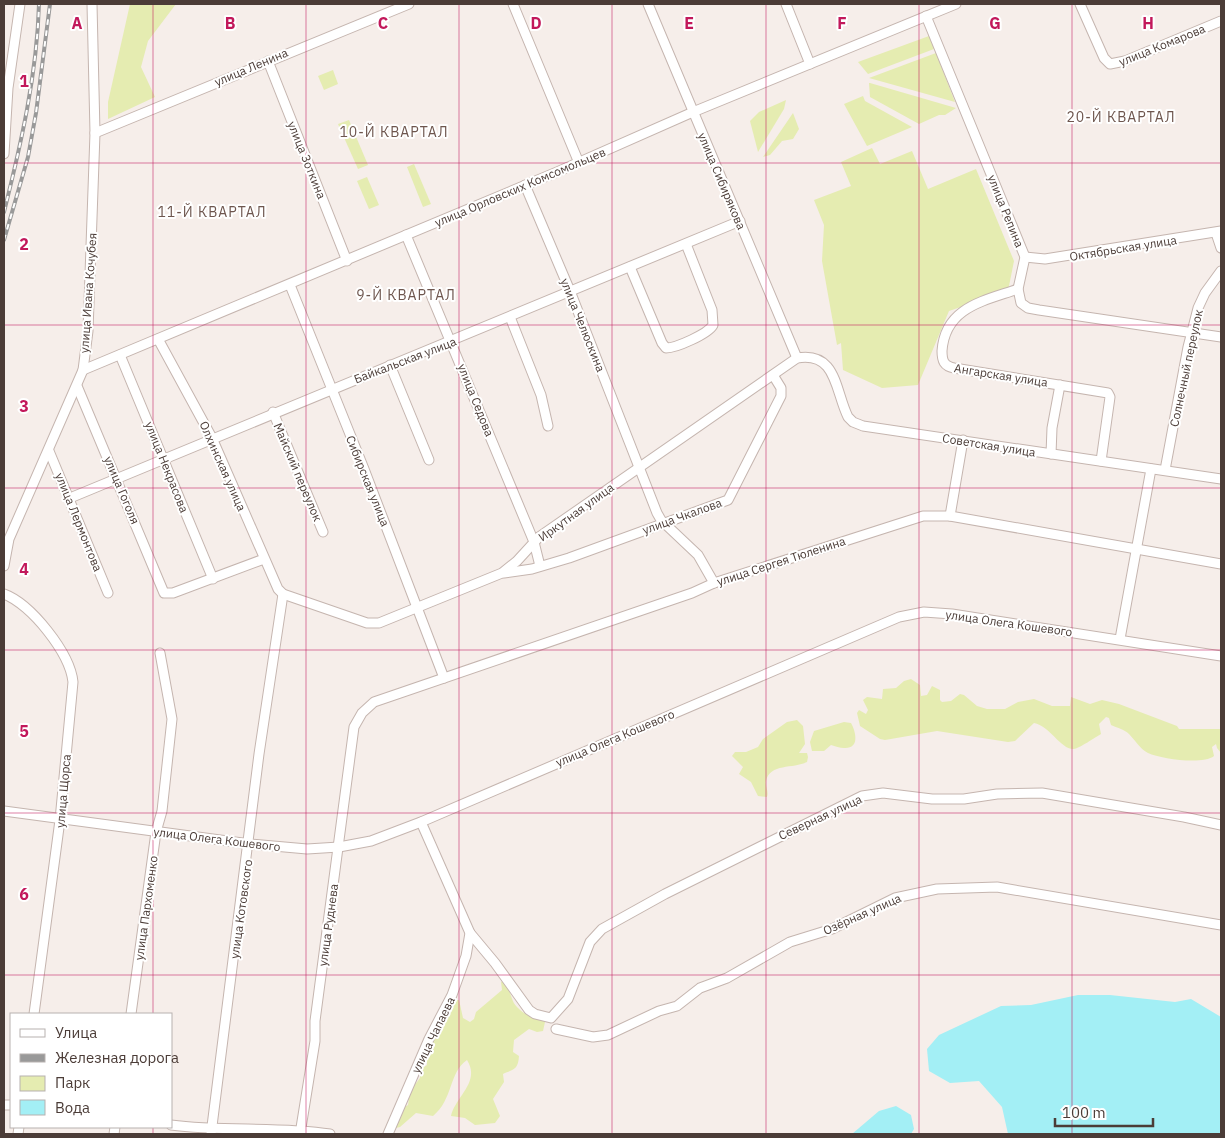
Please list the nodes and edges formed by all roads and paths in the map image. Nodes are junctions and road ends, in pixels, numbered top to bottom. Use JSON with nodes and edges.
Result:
{"nodes":[{"id":1,"x":20,"y":4,"type":"edge"},
{"id":2,"x":92,"y":4,"type":"edge"},
{"id":3,"x":408,"y":4,"type":"edge"},
{"id":4,"x":513,"y":4,"type":"edge"},
{"id":5,"x":648,"y":4,"type":"edge"},
{"id":6,"x":786,"y":4,"type":"edge"},
{"id":7,"x":956,"y":4,"type":"edge"},
{"id":8,"x":1080,"y":4,"type":"edge"},
{"id":9,"x":926,"y":16,"type":"junction"},
{"id":10,"x":1221,"y":21,"type":"edge"},
{"id":11,"x":4,"y":53,"type":"edge"},
{"id":12,"x":14,"y":54,"type":"junction"},
{"id":13,"x":268,"y":60,"type":"junction"},
{"id":14,"x":810,"y":64,"type":"junction"},
{"id":15,"x":693,"y":112,"type":"junction"},
{"id":16,"x":95,"y":133,"type":"junction"},
{"id":17,"x":4,"y":154,"type":"edge"},
{"id":18,"x":579,"y":163,"type":"junction"},
{"id":19,"x":525,"y":185,"type":"junction"},
{"id":20,"x":740,"y":222,"type":"junction"},
{"id":21,"x":1219,"y":232,"type":"edge"},
{"id":22,"x":406,"y":235,"type":"junction"},
{"id":23,"x":686,"y":244,"type":"junction"},
{"id":24,"x":1221,"y":248,"type":"edge"},
{"id":25,"x":1025,"y":257,"type":"junction"},
{"id":26,"x":347,"y":260,"type":"junction"},
{"id":27,"x":630,"y":267,"type":"junction"},
{"id":28,"x":1221,"y":271,"type":"edge"},
{"id":29,"x":290,"y":285,"type":"junction"},
{"id":30,"x":1018,"y":289,"type":"junction"},
{"id":31,"x":570,"y":291,"type":"junction"},
{"id":32,"x":510,"y":317,"type":"junction"},
{"id":33,"x":1193,"y":332,"type":"junction"},
{"id":34,"x":1221,"y":336,"type":"edge"},
{"id":35,"x":158,"y":340,"type":"junction"},
{"id":36,"x":452,"y":342,"type":"junction"},
{"id":37,"x":120,"y":355,"type":"junction"},
{"id":38,"x":797,"y":358,"type":"junction"},
{"id":39,"x":390,"y":365,"type":"junction"},
{"id":40,"x":83,"y":370,"type":"junction"},
{"id":41,"x":773,"y":375,"type":"junction"},
{"id":42,"x":1060,"y":385,"type":"junction"},
{"id":43,"x":77,"y":386,"type":"junction"},
{"id":44,"x":332,"y":389,"type":"junction"},
{"id":45,"x":273,"y":412,"type":"junction"},
{"id":46,"x":548,"y":426,"type":"dead end"},
{"id":47,"x":212,"y":438,"type":"junction"},
{"id":48,"x":963,"y":440,"type":"junction"},
{"id":49,"x":49,"y":451,"type":"junction"},
{"id":50,"x":1051,"y":454,"type":"junction"},
{"id":51,"x":164,"y":459,"type":"junction"},
{"id":52,"x":429,"y":460,"type":"dead end"},
{"id":53,"x":1101,"y":461,"type":"junction"},
{"id":54,"x":639,"y":466,"type":"junction"},
{"id":55,"x":1151,"y":469,"type":"junction"},
{"id":56,"x":1164,"y":470,"type":"junction"},
{"id":57,"x":117,"y":479,"type":"junction"},
{"id":58,"x":1221,"y":479,"type":"edge"},
{"id":59,"x":70,"y":498,"type":"junction"},
{"id":60,"x":950,"y":516,"type":"junction"},
{"id":61,"x":666,"y":523,"type":"junction"},
{"id":62,"x":323,"y":532,"type":"dead end"},
{"id":63,"x":534,"y":542,"type":"junction"},
{"id":64,"x":1136,"y":549,"type":"junction"},
{"id":65,"x":264,"y":559,"type":"junction"},
{"id":66,"x":1221,"y":564,"type":"edge"},
{"id":67,"x":4,"y":566,"type":"edge"},
{"id":68,"x":540,"y":566,"type":"junction"},
{"id":69,"x":502,"y":573,"type":"junction"},
{"id":70,"x":213,"y":579,"type":"junction"},
{"id":71,"x":714,"y":583,"type":"junction"},
{"id":72,"x":108,"y":593,"type":"dead end"},
{"id":73,"x":4,"y":594,"type":"edge"},
{"id":74,"x":283,"y":594,"type":"junction"},
{"id":75,"x":419,"y":609,"type":"junction"},
{"id":76,"x":1120,"y":639,"type":"junction"},
{"id":77,"x":160,"y":653,"type":"dead end"},
{"id":78,"x":1221,"y":656,"type":"edge"},
{"id":79,"x":444,"y":678,"type":"junction"},
{"id":80,"x":359,"y":717,"type":"joint"},
{"id":81,"x":4,"y":811,"type":"edge"},
{"id":82,"x":60,"y":820,"type":"junction"},
{"id":83,"x":421,"y":822,"type":"junction"},
{"id":84,"x":1221,"y":825,"type":"edge"},
{"id":85,"x":156,"y":832,"type":"junction"},
{"id":86,"x":250,"y":844,"type":"junction"},
{"id":87,"x":339,"y":847,"type":"junction"},
{"id":88,"x":1221,"y":925,"type":"edge"},
{"id":89,"x":470,"y":933,"type":"junction"},
{"id":90,"x":34,"y":1013,"type":"edge"},
{"id":91,"x":131,"y":1013,"type":"edge"},
{"id":92,"x":556,"y":1029,"type":"dead end"},
{"id":93,"x":172,"y":1125,"type":"edge"},
{"id":94,"x":212,"y":1131,"type":"edge"},
{"id":95,"x":300,"y":1132,"type":"edge"},
{"id":96,"x":330,"y":1134,"type":"edge"},
{"id":97,"x":388,"y":1134,"type":"edge"}],
"edges":[{"from":1,"to":12,"type":"street"},
{"from":2,"to":16,"type":"street","name":"улица Ивана Кочубея"},
{"from":3,"to":13,"type":"street","name":"улица Ленина"},
{"from":4,"to":18,"type":"street"},
{"from":5,"to":15,"type":"street","name":"улица Сибирякова"},
{"from":6,"to":14,"type":"street"},
{"from":7,"to":9,"type":"street","name":"улица Орловских Комсомольцев"},
{"from":8,"to":10,"type":"street","name":"улица Комарова"},
{"from":9,"to":14,"type":"street","name":"улица Орловских Комсомольцев"},
{"from":9,"to":25,"type":"street","name":"улица Репина"},
{"from":11,"to":12,"type":"street"},
{"from":12,"to":17,"type":"street"},
{"from":13,"to":16,"type":"street","name":"улица Ленина"},
{"from":13,"to":26,"type":"street","name":"улица Зоткина"},
{"from":14,"to":15,"type":"street","name":"улица Орловских Комсомольцев"},
{"from":15,"to":18,"type":"street","name":"улица Орловских Комсомольцев"},
{"from":15,"to":20,"type":"street","name":"улица Сибирякова"},
{"from":16,"to":40,"type":"street","name":"улица Ивана Кочубея"},
{"from":18,"to":19,"type":"street","name":"улица Орловских Комсомольцев"},
{"from":19,"to":22,"type":"street","name":"улица Орловских Комсомольцев"},
{"from":19,"to":31,"type":"street","name":"улица Челюскина"},
{"from":20,"to":23,"type":"street","name":"Байкальская улица"},
{"from":20,"to":38,"type":"street","name":"улица Сибирякова"},
{"from":21,"to":24,"type":"street"},
{"from":21,"to":25,"type":"street","name":"Октябрьская улица"},
{"from":22,"to":26,"type":"street","name":"улица Орловских Комсомольцев"},
{"from":22,"to":36,"type":"street","name":"улица Седова"},
{"from":23,"to":27,"type":"street","name":"Байкальская улица"},
{"from":23,"to":27,"type":"street"},
{"from":25,"to":30,"type":"street","name":"улица Репина"},
{"from":26,"to":29,"type":"street","name":"улица Орловских Комсомольцев"},
{"from":27,"to":31,"type":"street","name":"Байкальская улица"},
{"from":28,"to":33,"type":"street","name":"Солнечный переулок"},
{"from":29,"to":35,"type":"street","name":"улица Орловских Комсомольцев"},
{"from":29,"to":44,"type":"street","name":"Сибирская улица"},
{"from":30,"to":33,"type":"street"},
{"from":30,"to":42,"type":"street","name":"Ангарская улица"},
{"from":31,"to":32,"type":"street","name":"Байкальская улица"},
{"from":31,"to":54,"type":"street","name":"улица Челюскина"},
{"from":32,"to":36,"type":"street","name":"Байкальская улица"},
{"from":32,"to":46,"type":"street"},
{"from":33,"to":34,"type":"street"},
{"from":33,"to":56,"type":"street","name":"Солнечный переулок"},
{"from":35,"to":37,"type":"street","name":"улица Орловских Комсомольцев"},
{"from":35,"to":47,"type":"street","name":"Олхинская улица"},
{"from":36,"to":39,"type":"street","name":"Байкальская улица"},
{"from":36,"to":63,"type":"street","name":"улица Седова"},
{"from":37,"to":40,"type":"street","name":"улица Орловских Комсомольцев"},
{"from":37,"to":51,"type":"street","name":"улица Некрасова"},
{"from":38,"to":41,"type":"street","name":"Иркутная улица"},
{"from":38,"to":48,"type":"street","name":"Советская улица"},
{"from":39,"to":44,"type":"street","name":"Байкальская улица"},
{"from":39,"to":52,"type":"street"},
{"from":40,"to":43,"type":"street","name":"улица Ивана Кочубея"},
{"from":41,"to":54,"type":"street","name":"Иркутная улица"},
{"from":41,"to":61,"type":"street","name":"улица Чкалова"},
{"from":42,"to":50,"type":"street"},
{"from":42,"to":53,"type":"street","name":"Ангарская улица"},
{"from":43,"to":49,"type":"street","name":"улица Ивана Кочубея"},
{"from":43,"to":57,"type":"street","name":"улица Гоголя"},
{"from":44,"to":45,"type":"street","name":"Байкальская улица"},
{"from":44,"to":75,"type":"street","name":"Сибирская улица"},
{"from":45,"to":47,"type":"street","name":"Байкальская улица"},
{"from":45,"to":62,"type":"street","name":"Майский переулок"},
{"from":47,"to":51,"type":"street","name":"Байкальская улица"},
{"from":47,"to":65,"type":"street","name":"Олхинская улица"},
{"from":48,"to":50,"type":"street","name":"Советская улица"},
{"from":48,"to":60,"type":"street"},
{"from":49,"to":59,"type":"street","name":"улица Лермонтова"},
{"from":49,"to":67,"type":"street","name":"улица Ивана Кочубея"},
{"from":50,"to":53,"type":"street","name":"Советская улица"},
{"from":51,"to":57,"type":"street","name":"Байкальская улица"},
{"from":51,"to":70,"type":"street","name":"улица Некрасова"},
{"from":53,"to":55,"type":"street","name":"Советская улица"},
{"from":54,"to":61,"type":"street","name":"улица Челюскина"},
{"from":54,"to":63,"type":"street","name":"Иркутная улица"},
{"from":55,"to":56,"type":"street","name":"Советская улица"},
{"from":55,"to":64,"type":"street"},
{"from":56,"to":58,"type":"street","name":"Советская улица"},
{"from":57,"to":59,"type":"street","name":"Байкальская улица"},
{"from":57,"to":70,"type":"street","name":"улица Гоголя"},
{"from":59,"to":72,"type":"street","name":"улица Лермонтова"},
{"from":60,"to":64,"type":"street","name":"улица Сергея Тюленина"},
{"from":60,"to":71,"type":"street","name":"улица Сергея Тюленина"},
{"from":61,"to":68,"type":"street","name":"улица Чкалова"},
{"from":61,"to":71,"type":"street","name":"улица Челюскина"},
{"from":63,"to":68,"type":"street","name":"улица Седова"},
{"from":63,"to":69,"type":"street","name":"Иркутная улица"},
{"from":64,"to":66,"type":"street","name":"улица Сергея Тюленина"},
{"from":64,"to":76,"type":"street"},
{"from":65,"to":70,"type":"street"},
{"from":65,"to":74,"type":"street","name":"Олхинская улица"},
{"from":68,"to":69,"type":"street","name":"улица Чкалова"},
{"from":69,"to":75,"type":"street","name":"Иркутная улица"},
{"from":71,"to":79,"type":"street","name":"улица Сергея Тюленина"},
{"from":73,"to":82,"type":"street","name":"улица Щорса"},
{"from":74,"to":75,"type":"street","name":"Иркутная улица"},
{"from":74,"to":86,"type":"street","name":"улица Котовского"},
{"from":75,"to":79,"type":"street","name":"Сибирская улица"},
{"from":76,"to":78,"type":"street","name":"улица Олега Кошевого"},
{"from":76,"to":83,"type":"street","name":"улица Олега Кошевого"},
{"from":77,"to":85,"type":"street","name":"улица Пархоменко"},
{"from":79,"to":80,"type":"street","name":"улица Сергея Тюленина"},
{"from":80,"to":87,"type":"street","name":"улица Руднева"},
{"from":81,"to":82,"type":"street","name":"улица Олега Кошевого"},
{"from":82,"to":85,"type":"street","name":"улица Олега Кошевого"},
{"from":82,"to":90,"type":"street","name":"улица Щорса"},
{"from":83,"to":87,"type":"street","name":"улица Олега Кошевого"},
{"from":83,"to":89,"type":"street"},
{"from":84,"to":89,"type":"street","name":"Северная улица"},
{"from":85,"to":86,"type":"street","name":"улица Олега Кошевого"},
{"from":85,"to":91,"type":"street","name":"улица Пархоменко"},
{"from":86,"to":87,"type":"street","name":"улица Олега Кошевого"},
{"from":86,"to":94,"type":"street","name":"улица Котовского"},
{"from":87,"to":95,"type":"street","name":"улица Руднева"},
{"from":88,"to":92,"type":"street","name":"Озёрная улица"},
{"from":89,"to":97,"type":"street","name":"улица Чапаева"},
{"from":93,"to":94,"type":"street"},
{"from":94,"to":95,"type":"street"},
{"from":95,"to":96,"type":"street"}]}
